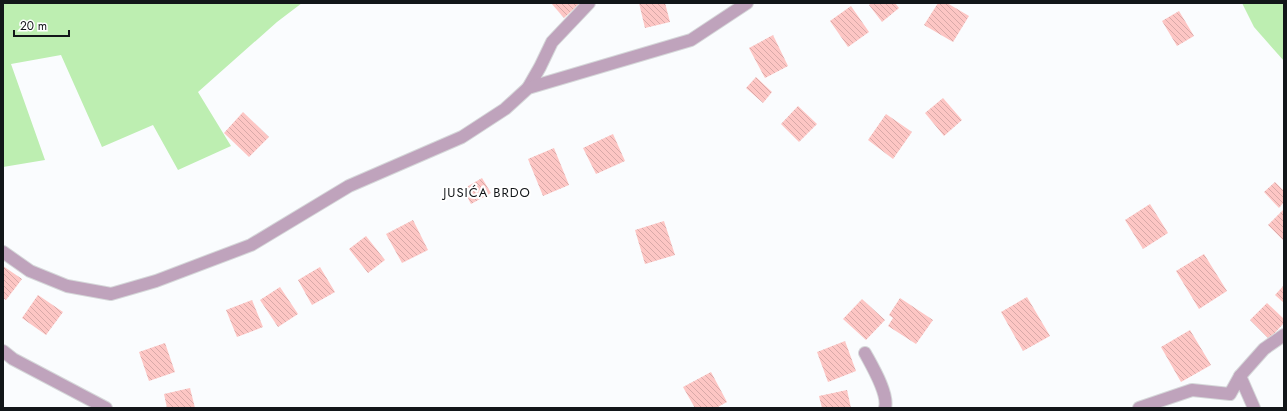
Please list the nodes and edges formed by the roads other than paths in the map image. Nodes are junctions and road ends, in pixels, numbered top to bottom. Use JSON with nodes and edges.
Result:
{"nodes":[{"id":1,"x":589,"y":3,"type":"edge"},
{"id":2,"x":747,"y":3,"type":"edge"},
{"id":3,"x":528,"y":88,"type":"junction"},
{"id":4,"x":3,"y":252,"type":"edge"},
{"id":5,"x":1284,"y":335,"type":"edge"},
{"id":6,"x":3,"y":351,"type":"edge"},
{"id":7,"x":865,"y":353,"type":"dead end"},
{"id":8,"x":1240,"y":376,"type":"junction"},
{"id":9,"x":106,"y":408,"type":"edge"},
{"id":10,"x":885,"y":408,"type":"edge"},
{"id":11,"x":1139,"y":408,"type":"edge"},
{"id":12,"x":1254,"y":408,"type":"edge"}],
"edges":[{"from":1,"to":3,"type":"street"},
{"from":2,"to":3,"type":"street"},
{"from":3,"to":4,"type":"street"},
{"from":5,"to":8,"type":"street"},
{"from":6,"to":9,"type":"street"},
{"from":7,"to":10,"type":"street"},
{"from":8,"to":11,"type":"street"},
{"from":8,"to":12,"type":"street"}]}
